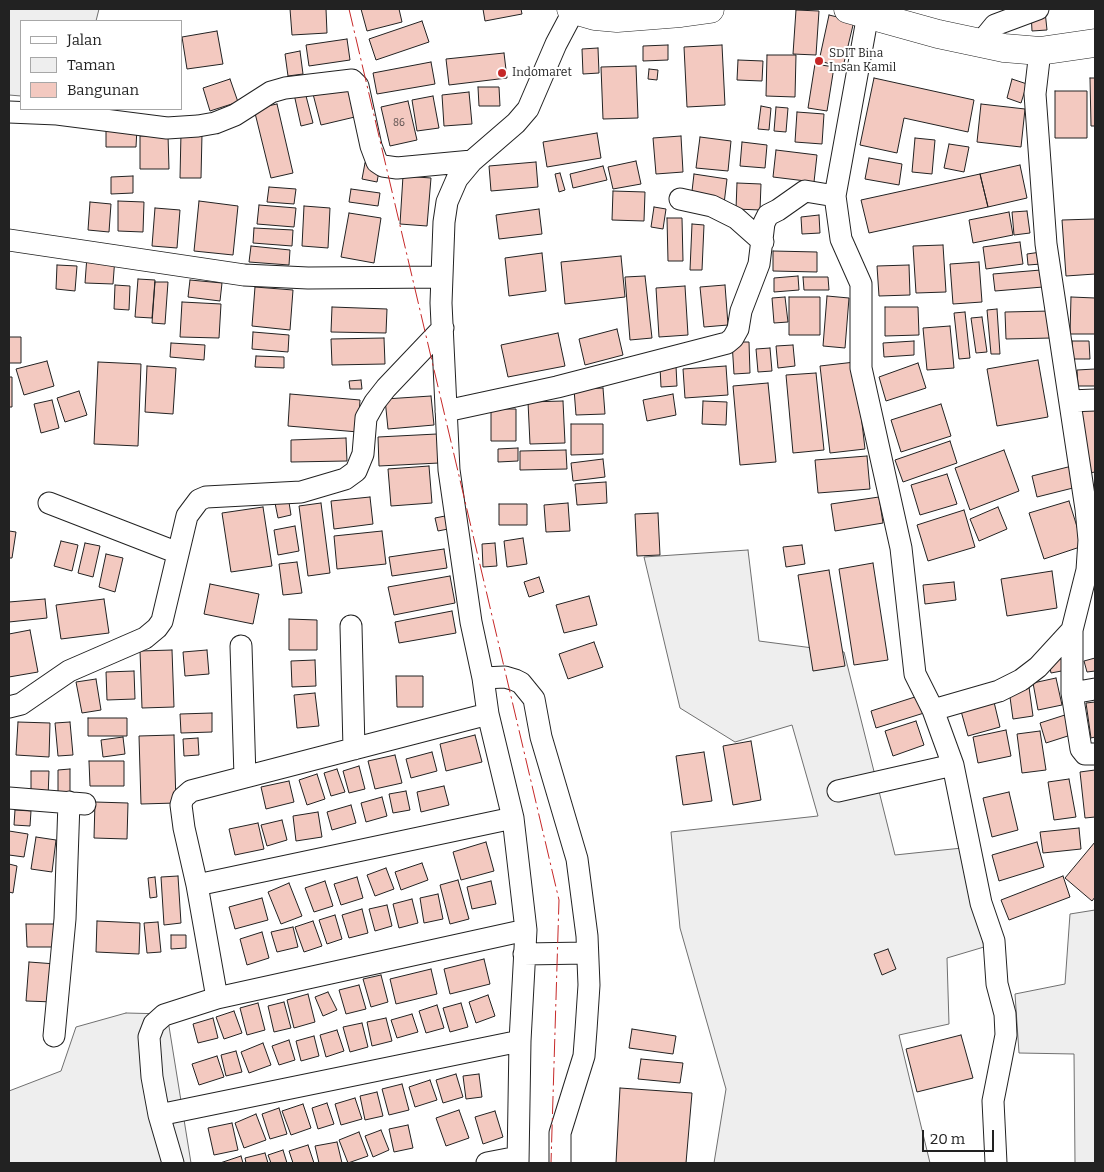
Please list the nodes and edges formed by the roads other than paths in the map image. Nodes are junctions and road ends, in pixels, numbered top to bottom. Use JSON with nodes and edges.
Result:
{"nodes":[{"id":1,"x":710,"y":9,"type":"edge"},
{"id":2,"x":1038,"y":9,"type":"edge"},
{"id":3,"x":572,"y":10,"type":"edge"},
{"id":4,"x":858,"y":11,"type":"edge"},
{"id":5,"x":1095,"y":43,"type":"edge"},
{"id":6,"x":985,"y":45,"type":"junction"},
{"id":7,"x":1040,"y":50,"type":"junction"},
{"id":8,"x":9,"y":112,"type":"edge"},
{"id":9,"x":472,"y":161,"type":"junction"},
{"id":10,"x":834,"y":196,"type":"junction"},
{"id":11,"x":680,"y":199,"type":"dead end"},
{"id":12,"x":9,"y":240,"type":"edge"},
{"id":13,"x":763,"y":242,"type":"junction"},
{"id":14,"x":442,"y":277,"type":"junction"},
{"id":15,"x":443,"y":328,"type":"junction"},
{"id":16,"x":1095,"y":400,"type":"edge"},
{"id":17,"x":1070,"y":401,"type":"junction"},
{"id":18,"x":446,"y":411,"type":"junction"},
{"id":19,"x":49,"y":503,"type":"dead end"},
{"id":20,"x":178,"y":553,"type":"junction"},
{"id":21,"x":351,"y":626,"type":"dead end"},
{"id":22,"x":1072,"y":630,"type":"junction"},
{"id":23,"x":241,"y":646,"type":"dead end"},
{"id":24,"x":484,"y":678,"type":"junction"},
{"id":25,"x":1095,"y":689,"type":"edge"},
{"id":26,"x":1072,"y":693,"type":"junction"},
{"id":27,"x":9,"y":707,"type":"edge"},
{"id":28,"x":933,"y":710,"type":"junction"},
{"id":29,"x":488,"y":714,"type":"junction"},
{"id":30,"x":354,"y":749,"type":"junction"},
{"id":31,"x":1095,"y":754,"type":"edge"},
{"id":32,"x":953,"y":765,"type":"junction"},
{"id":33,"x":245,"y":777,"type":"junction"},
{"id":34,"x":838,"y":791,"type":"dead end"},
{"id":35,"x":9,"y":798,"type":"edge"},
{"id":36,"x":512,"y":818,"type":"junction"},
{"id":37,"x":197,"y":885,"type":"junction"},
{"id":38,"x":526,"y":930,"type":"junction"},
{"id":39,"x":587,"y":953,"type":"junction"},
{"id":40,"x":524,"y":954,"type":"junction"},
{"id":41,"x":217,"y":998,"type":"junction"},
{"id":42,"x":54,"y":1036,"type":"dead end"},
{"id":43,"x":520,"y":1041,"type":"junction"},
{"id":44,"x":159,"y":1114,"type":"junction"},
{"id":45,"x":518,"y":1160,"type":"edge"},
{"id":46,"x":173,"y":1163,"type":"edge"},
{"id":47,"x":487,"y":1163,"type":"edge"},
{"id":48,"x":560,"y":1163,"type":"edge"},
{"id":49,"x":996,"y":1163,"type":"edge"}],
"edges":[{"from":1,"to":3,"type":"street"},
{"from":2,"to":6,"type":"street"},
{"from":3,"to":9,"type":"street"},
{"from":4,"to":6,"type":"street"},
{"from":4,"to":10,"type":"street"},
{"from":5,"to":7,"type":"street"},
{"from":6,"to":7,"type":"street"},
{"from":7,"to":17,"type":"street"},
{"from":8,"to":9,"type":"street"},
{"from":9,"to":14,"type":"street"},
{"from":10,"to":13,"type":"street"},
{"from":10,"to":28,"type":"street"},
{"from":11,"to":13,"type":"street"},
{"from":12,"to":14,"type":"street"},
{"from":13,"to":18,"type":"street"},
{"from":14,"to":15,"type":"street"},
{"from":15,"to":18,"type":"street"},
{"from":15,"to":20,"type":"street"},
{"from":16,"to":17,"type":"street"},
{"from":17,"to":22,"type":"street"},
{"from":18,"to":24,"type":"street"},
{"from":19,"to":20,"type":"street"},
{"from":20,"to":27,"type":"street"},
{"from":21,"to":30,"type":"street"},
{"from":22,"to":26,"type":"street"},
{"from":22,"to":28,"type":"street"},
{"from":23,"to":33,"type":"street"},
{"from":24,"to":29,"type":"street"},
{"from":24,"to":39,"type":"street"},
{"from":25,"to":26,"type":"street"},
{"from":26,"to":31,"type":"street"},
{"from":28,"to":32,"type":"street"},
{"from":29,"to":30,"type":"street"},
{"from":29,"to":36,"type":"street"},
{"from":30,"to":33,"type":"street"},
{"from":32,"to":34,"type":"street"},
{"from":32,"to":49,"type":"street"},
{"from":33,"to":37,"type":"street"},
{"from":35,"to":42,"type":"street"},
{"from":36,"to":37,"type":"street"},
{"from":36,"to":38,"type":"street"},
{"from":37,"to":41,"type":"street"},
{"from":38,"to":40,"type":"street"},
{"from":38,"to":41,"type":"street"},
{"from":39,"to":40,"type":"street"},
{"from":39,"to":48,"type":"street"},
{"from":40,"to":43,"type":"street"},
{"from":41,"to":44,"type":"street"},
{"from":43,"to":44,"type":"street"},
{"from":43,"to":45,"type":"street"},
{"from":44,"to":46,"type":"street"},
{"from":45,"to":47,"type":"street"}]}
